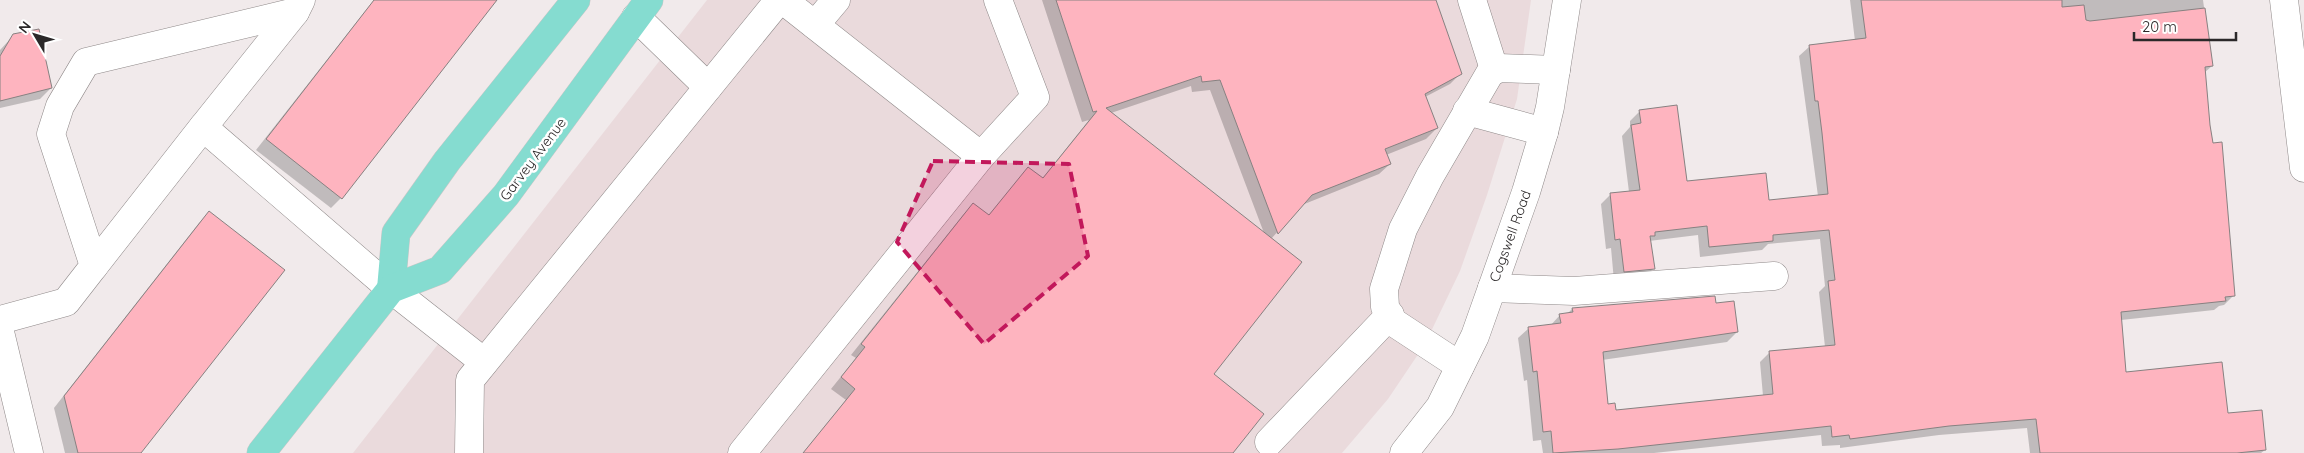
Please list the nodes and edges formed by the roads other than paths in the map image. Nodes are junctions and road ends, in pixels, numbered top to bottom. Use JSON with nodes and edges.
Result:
{"nodes":[{"id":1,"x":576,"y":0,"type":"edge"},
{"id":2,"x":779,"y":0,"type":"edge"},
{"id":3,"x":783,"y":0,"type":"edge"},
{"id":4,"x":836,"y":0,"type":"edge"},
{"id":5,"x":998,"y":0,"type":"edge"},
{"id":6,"x":1472,"y":0,"type":"edge"},
{"id":7,"x":1567,"y":0,"type":"edge"},
{"id":8,"x":2285,"y":0,"type":"edge"},
{"id":9,"x":298,"y":6,"type":"edge"},
{"id":10,"x":643,"y":8,"type":"edge"},
{"id":11,"x":815,"y":25,"type":"junction"},
{"id":12,"x":1494,"y":69,"type":"junction"},
{"id":13,"x":1556,"y":70,"type":"junction"},
{"id":14,"x":708,"y":87,"type":"junction"},
{"id":15,"x":1467,"y":111,"type":"junction"},
{"id":16,"x":2301,"y":115,"type":"edge"},
{"id":17,"x":203,"y":127,"type":"junction"},
{"id":18,"x":1544,"y":132,"type":"junction"},
{"id":19,"x":980,"y":156,"type":"junction"},
{"id":20,"x":2304,"y":168,"type":"edge"},
{"id":21,"x":94,"y":266,"type":"junction"},
{"id":22,"x":1774,"y":276,"type":"dead end"},
{"id":23,"x":1492,"y":288,"type":"junction"},
{"id":24,"x":391,"y":289,"type":"junction"},
{"id":25,"x":1390,"y":315,"type":"junction"},
{"id":26,"x":0,"y":320,"type":"edge"},
{"id":27,"x":0,"y":332,"type":"edge"},
{"id":28,"x":484,"y":362,"type":"junction"},
{"id":29,"x":1460,"y":366,"type":"junction"},
{"id":30,"x":1269,"y":442,"type":"dead end"},
{"id":31,"x":29,"y":453,"type":"edge"},
{"id":32,"x":261,"y":453,"type":"edge"},
{"id":33,"x":469,"y":453,"type":"edge"},
{"id":34,"x":742,"y":453,"type":"edge"},
{"id":35,"x":1404,"y":453,"type":"edge"}],
"edges":[{"from":1,"to":24,"type":"main road"},
{"from":2,"to":14,"type":"street"},
{"from":3,"to":11,"type":"street"},
{"from":4,"to":11,"type":"street"},
{"from":5,"to":19,"type":"street"},
{"from":6,"to":12,"type":"street"},
{"from":7,"to":13,"type":"street","name":"Cogswell Road"},
{"from":8,"to":16,"type":"street"},
{"from":9,"to":17,"type":"street"},
{"from":9,"to":21,"type":"street"},
{"from":10,"to":14,"type":"street"},
{"from":10,"to":24,"type":"main road","name":"Garvey Avenue"},
{"from":11,"to":19,"type":"street"},
{"from":12,"to":13,"type":"street"},
{"from":12,"to":15,"type":"street"},
{"from":13,"to":18,"type":"street","name":"Cogswell Road"},
{"from":14,"to":28,"type":"street"},
{"from":15,"to":18,"type":"street"},
{"from":15,"to":25,"type":"street"},
{"from":16,"to":20,"type":"street"},
{"from":17,"to":21,"type":"street"},
{"from":17,"to":24,"type":"street"},
{"from":18,"to":23,"type":"street","name":"Cogswell Road"},
{"from":19,"to":34,"type":"street"},
{"from":21,"to":26,"type":"street"},
{"from":22,"to":23,"type":"street"},
{"from":23,"to":29,"type":"street","name":"Cogswell Road"},
{"from":24,"to":28,"type":"street"},
{"from":24,"to":32,"type":"main road"},
{"from":25,"to":29,"type":"street"},
{"from":25,"to":30,"type":"street"},
{"from":27,"to":31,"type":"street"},
{"from":28,"to":33,"type":"street"},
{"from":29,"to":35,"type":"street","name":"Cogswell Road"}]}
